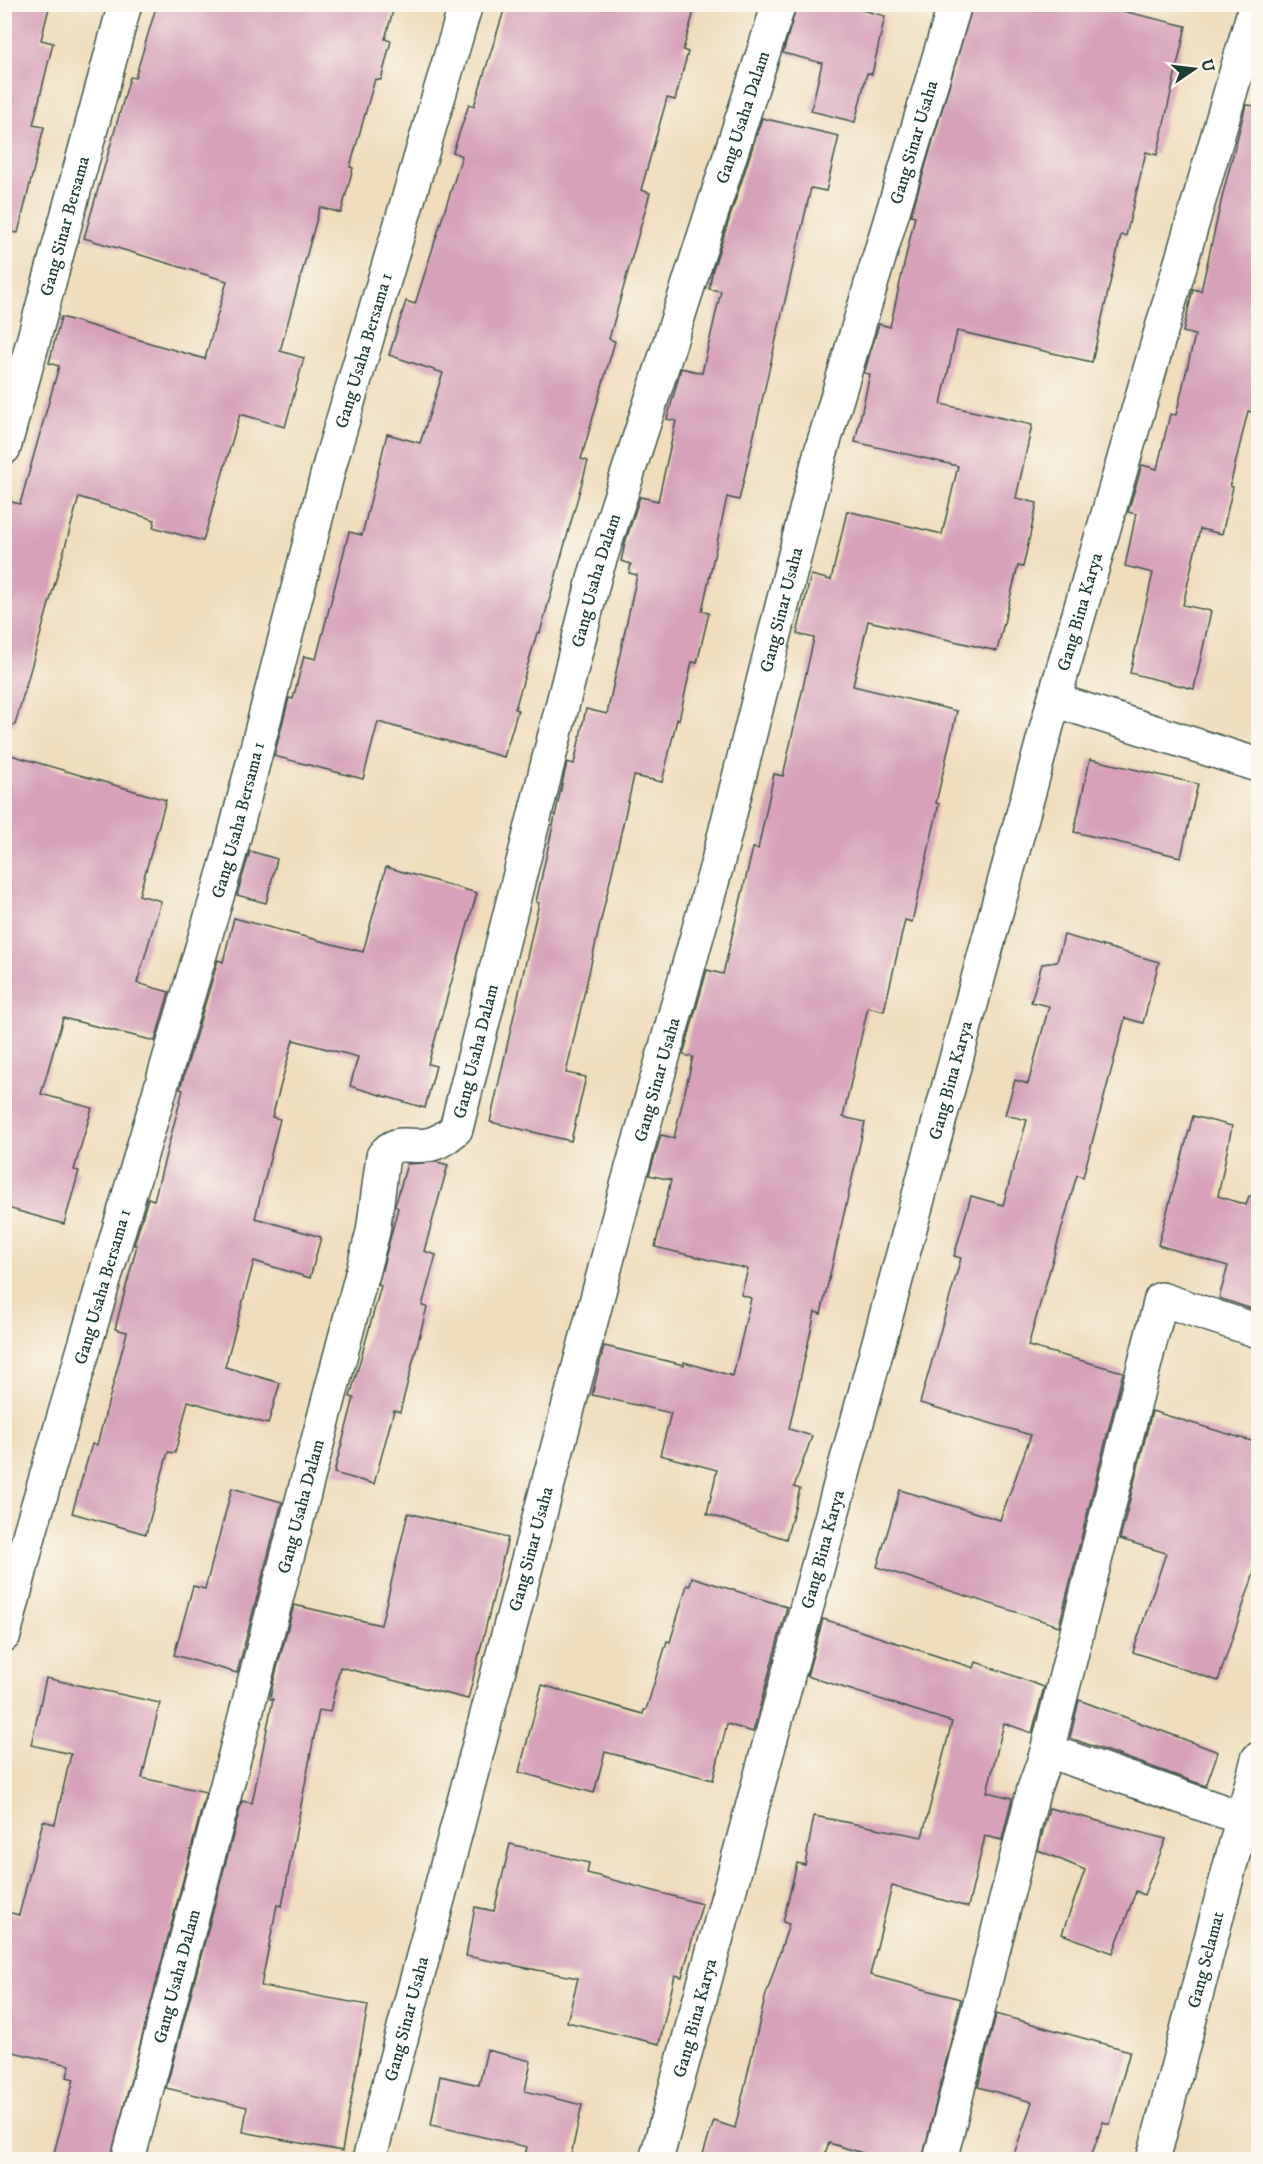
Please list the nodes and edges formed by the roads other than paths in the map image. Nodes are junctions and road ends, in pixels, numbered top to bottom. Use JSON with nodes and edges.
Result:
{"nodes":[{"id":1,"x":125,"y":4,"type":"edge"},
{"id":2,"x":466,"y":4,"type":"edge"},
{"id":3,"x":779,"y":4,"type":"edge"},
{"id":4,"x":955,"y":4,"type":"edge"},
{"id":5,"x":1256,"y":4,"type":"edge"},
{"id":6,"x":4,"y":448,"type":"edge"},
{"id":7,"x":1054,"y":700,"type":"junction"},
{"id":8,"x":1258,"y":765,"type":"edge"},
{"id":9,"x":1258,"y":1330,"type":"edge"},
{"id":10,"x":4,"y":1635,"type":"edge"},
{"id":11,"x":1046,"y":1755,"type":"junction"},
{"id":12,"x":1258,"y":1759,"type":"edge"},
{"id":13,"x":1242,"y":1818,"type":"junction"},
{"id":14,"x":128,"y":2160,"type":"edge"},
{"id":15,"x":369,"y":2160,"type":"edge"},
{"id":16,"x":656,"y":2160,"type":"edge"},
{"id":17,"x":940,"y":2160,"type":"edge"},
{"id":18,"x":1154,"y":2160,"type":"edge"}],
"edges":[{"from":1,"to":6,"type":"street","name":"Gang Sinar Bersama"},
{"from":2,"to":10,"type":"street","name":"Gang Usaha Bersama 1"},
{"from":3,"to":14,"type":"street","name":"Gang Usaha Dalam"},
{"from":4,"to":15,"type":"street","name":"Gang Sinar Usaha"},
{"from":5,"to":7,"type":"street","name":"Gang Bina Karya"},
{"from":7,"to":8,"type":"street"},
{"from":7,"to":16,"type":"street","name":"Gang Bina Karya"},
{"from":9,"to":11,"type":"street"},
{"from":11,"to":13,"type":"street"},
{"from":11,"to":17,"type":"street"},
{"from":12,"to":13,"type":"street","name":"Gang Selamat"},
{"from":13,"to":18,"type":"street","name":"Gang Selamat"}]}
